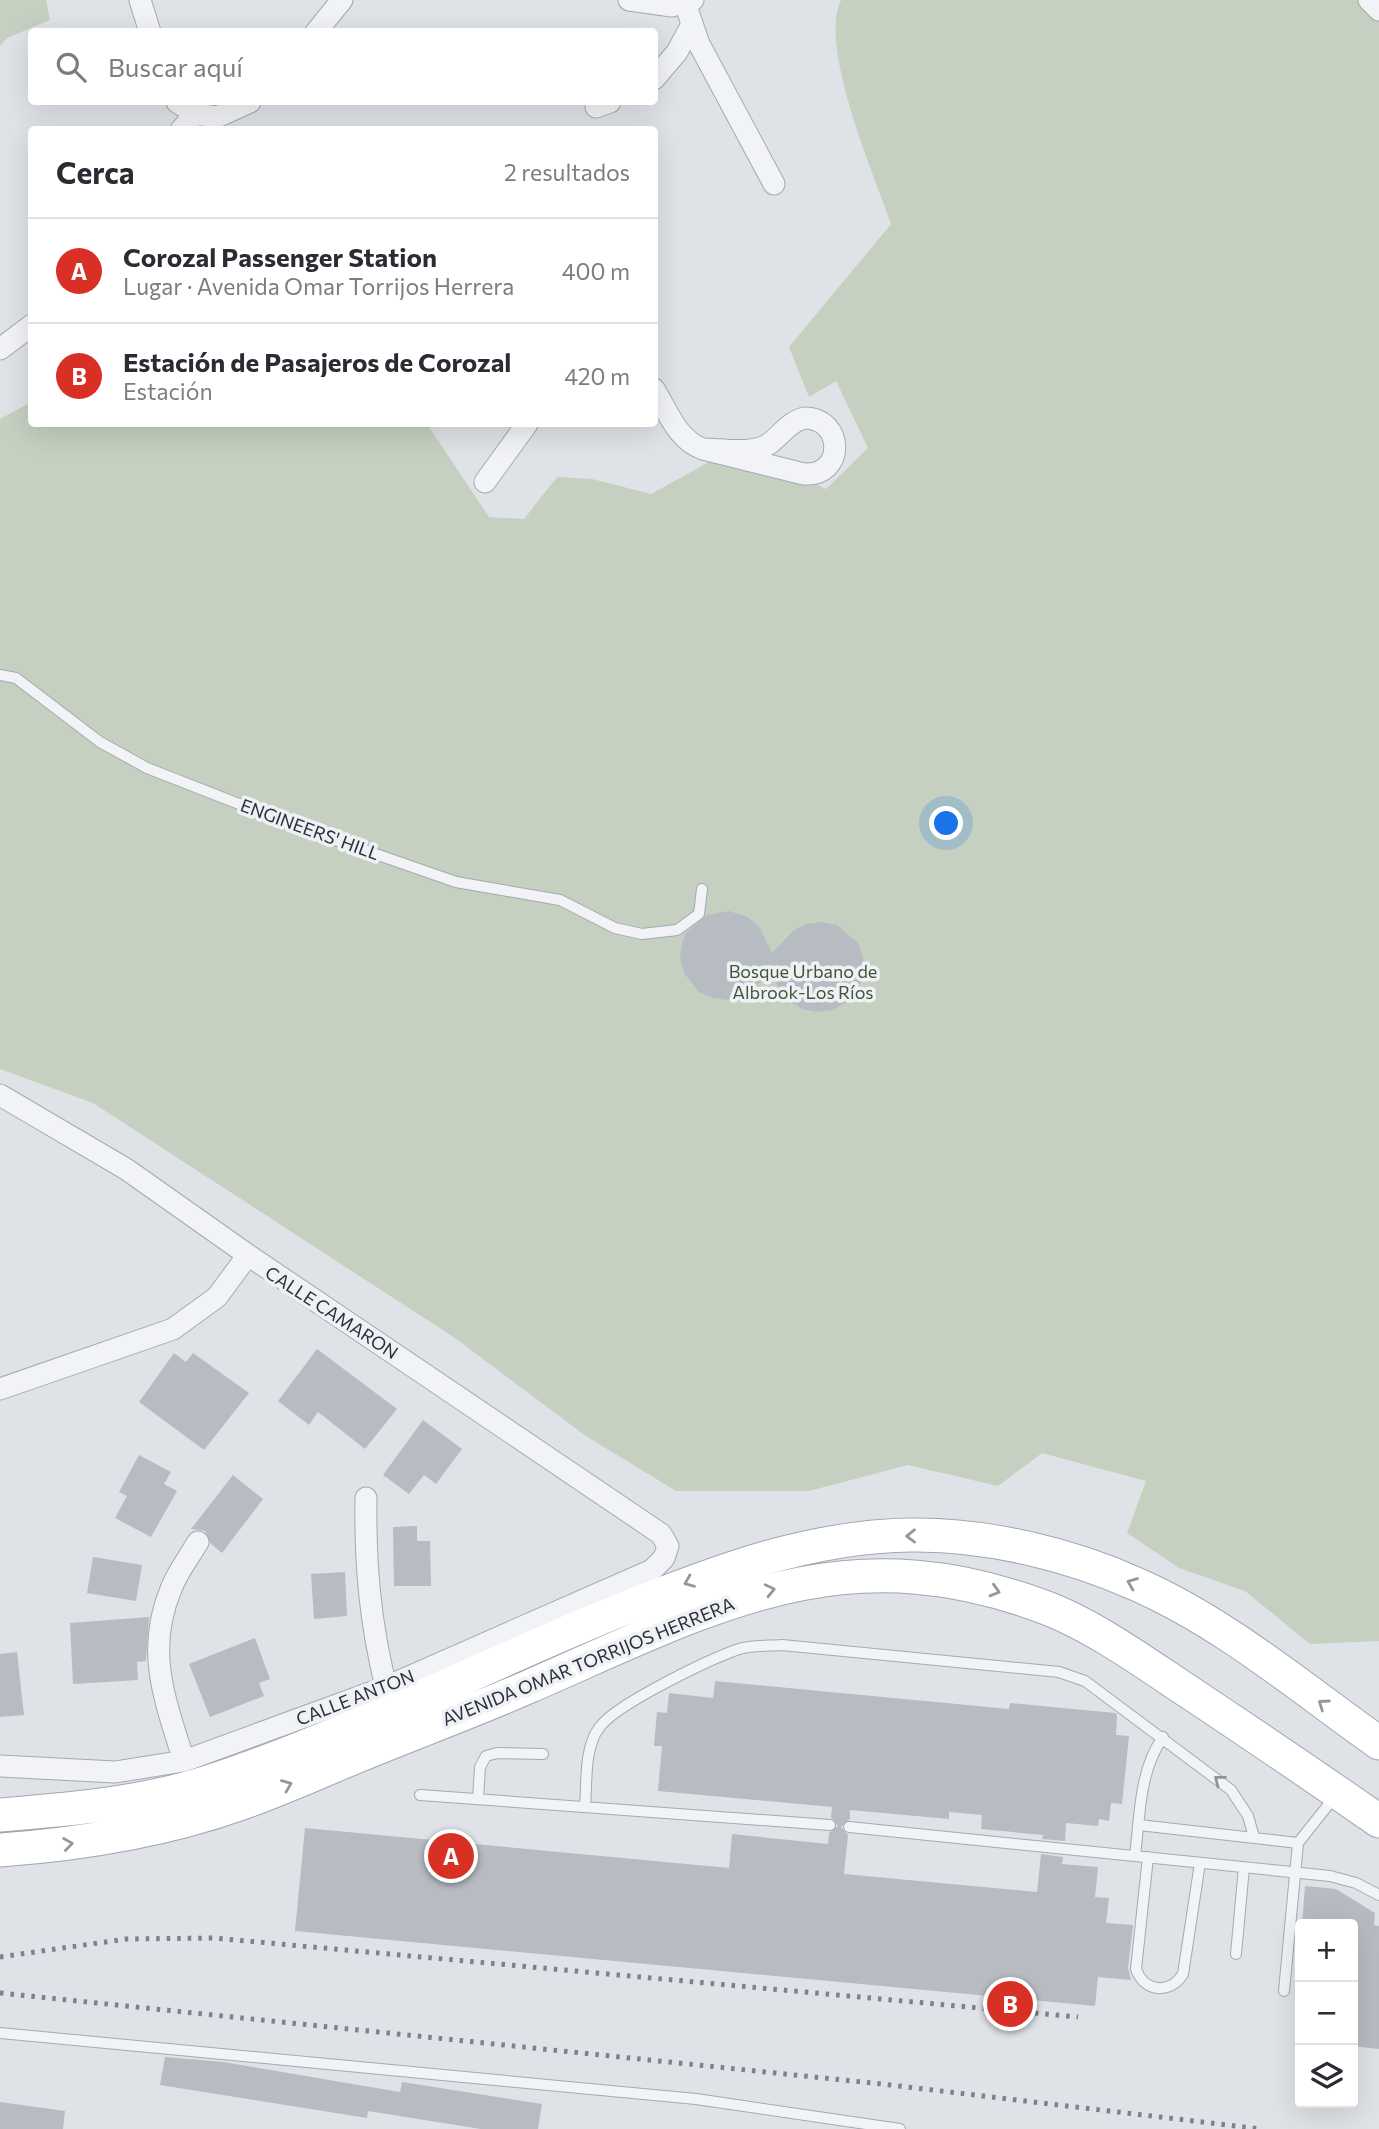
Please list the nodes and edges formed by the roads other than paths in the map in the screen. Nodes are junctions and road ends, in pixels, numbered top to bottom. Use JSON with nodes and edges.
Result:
{"nodes":[{"id":1,"x":140,"y":0,"type":"edge"},
{"id":2,"x":342,"y":0,"type":"edge"},
{"id":3,"x":629,"y":0,"type":"edge"},
{"id":4,"x":1369,"y":0,"type":"edge"},
{"id":5,"x":689,"y":1,"type":"edge"},
{"id":6,"x":1379,"y":10,"type":"edge"},
{"id":7,"x":691,"y":26,"type":"junction"},
{"id":8,"x":148,"y":28,"type":"edge"},
{"id":9,"x":319,"y":28,"type":"edge"},
{"id":10,"x":658,"y":74,"type":"edge"},
{"id":11,"x":179,"y":105,"type":"edge"},
{"id":12,"x":244,"y":105,"type":"edge"},
{"id":13,"x":188,"y":122,"type":"edge"},
{"id":14,"x":774,"y":184,"type":"dead end"},
{"id":15,"x":28,"y":328,"type":"edge"},
{"id":16,"x":0,"y":349,"type":"edge"},
{"id":17,"x":658,"y":395,"type":"edge"},
{"id":18,"x":525,"y":427,"type":"edge"},
{"id":19,"x":703,"y":449,"type":"junction"},
{"id":20,"x":485,"y":482,"type":"dead end"},
{"id":21,"x":0,"y":674,"type":"edge"},
{"id":22,"x":702,"y":888,"type":"dead end"},
{"id":23,"x":0,"y":1095,"type":"edge"},
{"id":24,"x":248,"y":1255,"type":"junction"},
{"id":25,"x":0,"y":1389,"type":"edge"},
{"id":26,"x":366,"y":1498,"type":"dead end"},
{"id":27,"x":661,"y":1534,"type":"joint"},
{"id":28,"x":198,"y":1542,"type":"dead end"},
{"id":29,"x":386,"y":1687,"type":"junction"},
{"id":30,"x":1163,"y":1737,"type":"junction"},
{"id":31,"x":1379,"y":1743,"type":"edge"},
{"id":32,"x":543,"y":1755,"type":"dead end"},
{"id":33,"x":184,"y":1760,"type":"junction"},
{"id":34,"x":0,"y":1766,"type":"edge"},
{"id":35,"x":1338,"y":1793,"type":"junction"},
{"id":36,"x":420,"y":1795,"type":"dead end"},
{"id":37,"x":478,"y":1799,"type":"junction"},
{"id":38,"x":585,"y":1807,"type":"junction"},
{"id":39,"x":0,"y":1815,"type":"edge"},
{"id":40,"x":1379,"y":1821,"type":"edge"},
{"id":41,"x":830,"y":1825,"type":"dead end"},
{"id":42,"x":1139,"y":1825,"type":"junction"},
{"id":43,"x":849,"y":1827,"type":"dead end"},
{"id":44,"x":1254,"y":1837,"type":"junction"},
{"id":45,"x":1298,"y":1843,"type":"junction"},
{"id":46,"x":0,"y":1850,"type":"edge"},
{"id":47,"x":1135,"y":1856,"type":"junction"},
{"id":48,"x":1148,"y":1857,"type":"junction"},
{"id":49,"x":1200,"y":1863,"type":"junction"},
{"id":50,"x":1244,"y":1867,"type":"junction"},
{"id":51,"x":1294,"y":1872,"type":"junction"},
{"id":52,"x":1379,"y":1895,"type":"edge"},
{"id":53,"x":1236,"y":1954,"type":"dead end"},
{"id":54,"x":1284,"y":1992,"type":"dead end"},
{"id":55,"x":0,"y":2033,"type":"edge"},
{"id":56,"x":900,"y":2129,"type":"edge"}],
"edges":[{"from":1,"to":8,"type":"street"},
{"from":2,"to":9,"type":"street"},
{"from":3,"to":5,"type":"street"},
{"from":4,"to":6,"type":"street"},
{"from":5,"to":7,"type":"street"},
{"from":7,"to":10,"type":"street"},
{"from":7,"to":14,"type":"street"},
{"from":11,"to":13,"type":"street"},
{"from":12,"to":13,"type":"street"},
{"from":15,"to":16,"type":"street"},
{"from":17,"to":19,"type":"street"},
{"from":18,"to":20,"type":"street"},
{"from":19,"to":19,"type":"street"},
{"from":21,"to":22,"type":"lane","name":"ENGINEERS' HILL"},
{"from":23,"to":24,"type":"street","name":"CALLE CAMARON"},
{"from":24,"to":25,"type":"street"},
{"from":24,"to":27,"type":"street","name":"CALLE CAMARON"},
{"from":26,"to":29,"type":"street"},
{"from":27,"to":29,"type":"street","name":"CALLE ANTON"},
{"from":28,"to":33,"type":"street"},
{"from":29,"to":33,"type":"street","name":"CALLE ANTON"},
{"from":30,"to":38,"type":"lane"},
{"from":30,"to":42,"type":"lane"},
{"from":44,"to":30,"type":"lane","one_way":true},
{"from":31,"to":39,"type":"main road","name":"AVENIDA OMAR TORRIJOS HERRERA","one_way":true},
{"from":32,"to":37,"type":"lane"},
{"from":33,"to":34,"type":"street","name":"CALLE ANTON"},
{"from":35,"to":40,"type":"main road","name":"AVENIDA OMAR TORRIJOS HERRERA"},
{"from":35,"to":45,"type":"lane"},
{"from":46,"to":35,"type":"main road","name":"AVENIDA OMAR TORRIJOS HERRERA","one_way":true},
{"from":36,"to":37,"type":"lane"},
{"from":37,"to":38,"type":"lane"},
{"from":38,"to":41,"type":"lane"},
{"from":42,"to":44,"type":"lane"},
{"from":42,"to":47,"type":"lane"},
{"from":43,"to":47,"type":"lane"},
{"from":44,"to":45,"type":"lane"},
{"from":45,"to":51,"type":"lane"},
{"from":47,"to":48,"type":"lane"},
{"from":48,"to":49,"type":"lane"},
{"from":48,"to":49,"type":"lane"},
{"from":49,"to":50,"type":"lane"},
{"from":50,"to":51,"type":"lane"},
{"from":50,"to":53,"type":"lane"},
{"from":51,"to":52,"type":"lane"},
{"from":51,"to":54,"type":"lane"},
{"from":55,"to":56,"type":"lane"}]}
